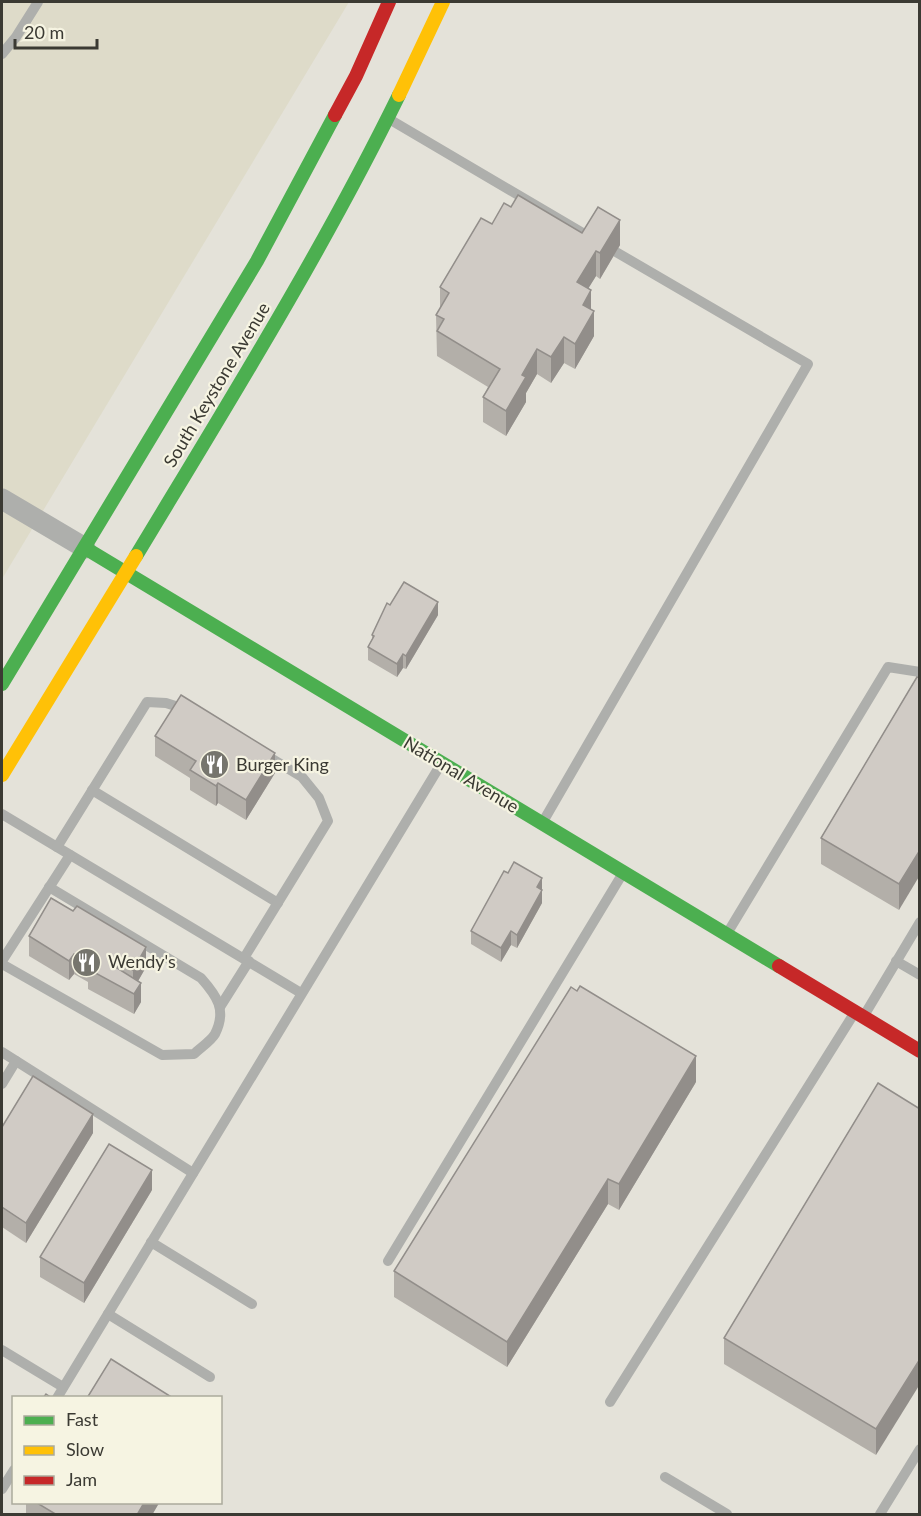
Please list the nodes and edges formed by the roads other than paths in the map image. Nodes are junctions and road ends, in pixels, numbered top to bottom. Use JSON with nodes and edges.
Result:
{"nodes":[{"id":1,"x":38,"y":2,"type":"edge"},
{"id":2,"x":389,"y":2,"type":"edge"},
{"id":3,"x":443,"y":2,"type":"edge"},
{"id":4,"x":2,"y":54,"type":"edge"},
{"id":5,"x":388,"y":118,"type":"junction"},
{"id":6,"x":593,"y":240,"type":"edge"},
{"id":7,"x":616,"y":252,"type":"edge"},
{"id":8,"x":2,"y":499,"type":"edge"},
{"id":9,"x":85,"y":549,"type":"junction"},
{"id":10,"x":126,"y":573,"type":"junction"},
{"id":11,"x":920,"y":672,"type":"edge"},
{"id":12,"x":2,"y":684,"type":"edge"},
{"id":13,"x":196,"y":712,"type":"edge"},
{"id":14,"x":254,"y":748,"type":"edge"},
{"id":15,"x":442,"y":763,"type":"junction"},
{"id":16,"x":2,"y":775,"type":"edge"},
{"id":17,"x":92,"y":790,"type":"junction"},
{"id":18,"x":2,"y":814,"type":"edge"},
{"id":19,"x":542,"y":823,"type":"junction"},
{"id":20,"x":57,"y":847,"type":"junction"},
{"id":21,"x":70,"y":855,"type":"junction"},
{"id":22,"x":623,"y":872,"type":"junction"},
{"id":23,"x":50,"y":887,"type":"junction"},
{"id":24,"x":278,"y":903,"type":"junction"},
{"id":25,"x":920,"y":922,"type":"edge"},
{"id":26,"x":726,"y":934,"type":"junction"},
{"id":27,"x":246,"y":960,"type":"junction"},
{"id":28,"x":896,"y":961,"type":"junction"},
{"id":29,"x":2,"y":962,"type":"edge"},
{"id":30,"x":920,"y":975,"type":"edge"},
{"id":31,"x":301,"y":993,"type":"junction"},
{"id":32,"x":220,"y":1007,"type":"junction"},
{"id":33,"x":859,"y":1014,"type":"junction"},
{"id":34,"x":920,"y":1051,"type":"edge"},
{"id":35,"x":2,"y":1052,"type":"edge"},
{"id":36,"x":16,"y":1061,"type":"junction"},
{"id":37,"x":2,"y":1084,"type":"edge"},
{"id":38,"x":193,"y":1173,"type":"junction"},
{"id":39,"x":151,"y":1242,"type":"junction"},
{"id":40,"x":388,"y":1261,"type":"dead end"},
{"id":41,"x":252,"y":1304,"type":"dead end"},
{"id":42,"x":108,"y":1314,"type":"junction"},
{"id":43,"x":2,"y":1350,"type":"edge"},
{"id":44,"x":210,"y":1377,"type":"dead end"},
{"id":45,"x":63,"y":1388,"type":"junction"},
{"id":46,"x":58,"y":1396,"type":"edge"},
{"id":47,"x":610,"y":1401,"type":"dead end"},
{"id":48,"x":920,"y":1449,"type":"edge"},
{"id":49,"x":8,"y":1474,"type":"edge"},
{"id":50,"x":665,"y":1477,"type":"dead end"},
{"id":51,"x":2,"y":1489,"type":"edge"},
{"id":52,"x":727,"y":1515,"type":"edge"},
{"id":53,"x":880,"y":1515,"type":"edge"}],
"edges":[{"from":1,"to":4,"type":"lane"},
{"from":2,"to":9,"type":"main road","name":"South Keystone Avenue"},
{"from":3,"to":5,"type":"main road","name":"South Keystone Avenue"},
{"from":5,"to":6,"type":"lane"},
{"from":5,"to":10,"type":"main road","name":"South Keystone Avenue"},
{"from":7,"to":19,"type":"lane"},
{"from":8,"to":9,"type":"street","name":"National Avenue"},
{"from":9,"to":10,"type":"main road","name":"National Avenue"},
{"from":9,"to":12,"type":"main road","name":"South Keystone Avenue"},
{"from":10,"to":15,"type":"main road","name":"National Avenue"},
{"from":10,"to":16,"type":"main road","name":"South Keystone Avenue"},
{"from":11,"to":26,"type":"lane"},
{"from":13,"to":17,"type":"lane"},
{"from":14,"to":24,"type":"lane"},
{"from":15,"to":19,"type":"main road","name":"National Avenue"},
{"from":15,"to":31,"type":"lane"},
{"from":17,"to":20,"type":"lane"},
{"from":17,"to":24,"type":"lane"},
{"from":18,"to":20,"type":"lane"},
{"from":19,"to":22,"type":"main road","name":"National Avenue"},
{"from":20,"to":21,"type":"lane"},
{"from":21,"to":23,"type":"lane"},
{"from":21,"to":27,"type":"lane"},
{"from":22,"to":26,"type":"main road","name":"National Avenue"},
{"from":22,"to":40,"type":"lane"},
{"from":23,"to":29,"type":"lane"},
{"from":23,"to":32,"type":"lane"},
{"from":24,"to":27,"type":"lane"},
{"from":25,"to":28,"type":"lane"},
{"from":26,"to":33,"type":"main road","name":"National Avenue"},
{"from":27,"to":31,"type":"lane"},
{"from":27,"to":32,"type":"lane"},
{"from":28,"to":30,"type":"lane"},
{"from":28,"to":33,"type":"lane"},
{"from":29,"to":32,"type":"lane"},
{"from":31,"to":38,"type":"lane"},
{"from":33,"to":34,"type":"main road","name":"National Avenue"},
{"from":33,"to":47,"type":"lane"},
{"from":35,"to":36,"type":"lane"},
{"from":36,"to":37,"type":"lane"},
{"from":36,"to":38,"type":"lane"},
{"from":38,"to":39,"type":"lane"},
{"from":39,"to":41,"type":"lane"},
{"from":39,"to":42,"type":"lane"},
{"from":42,"to":44,"type":"lane"},
{"from":42,"to":45,"type":"lane"},
{"from":43,"to":45,"type":"lane"},
{"from":45,"to":46,"type":"lane"},
{"from":48,"to":53,"type":"lane"},
{"from":49,"to":51,"type":"lane"},
{"from":50,"to":52,"type":"lane"}]}
